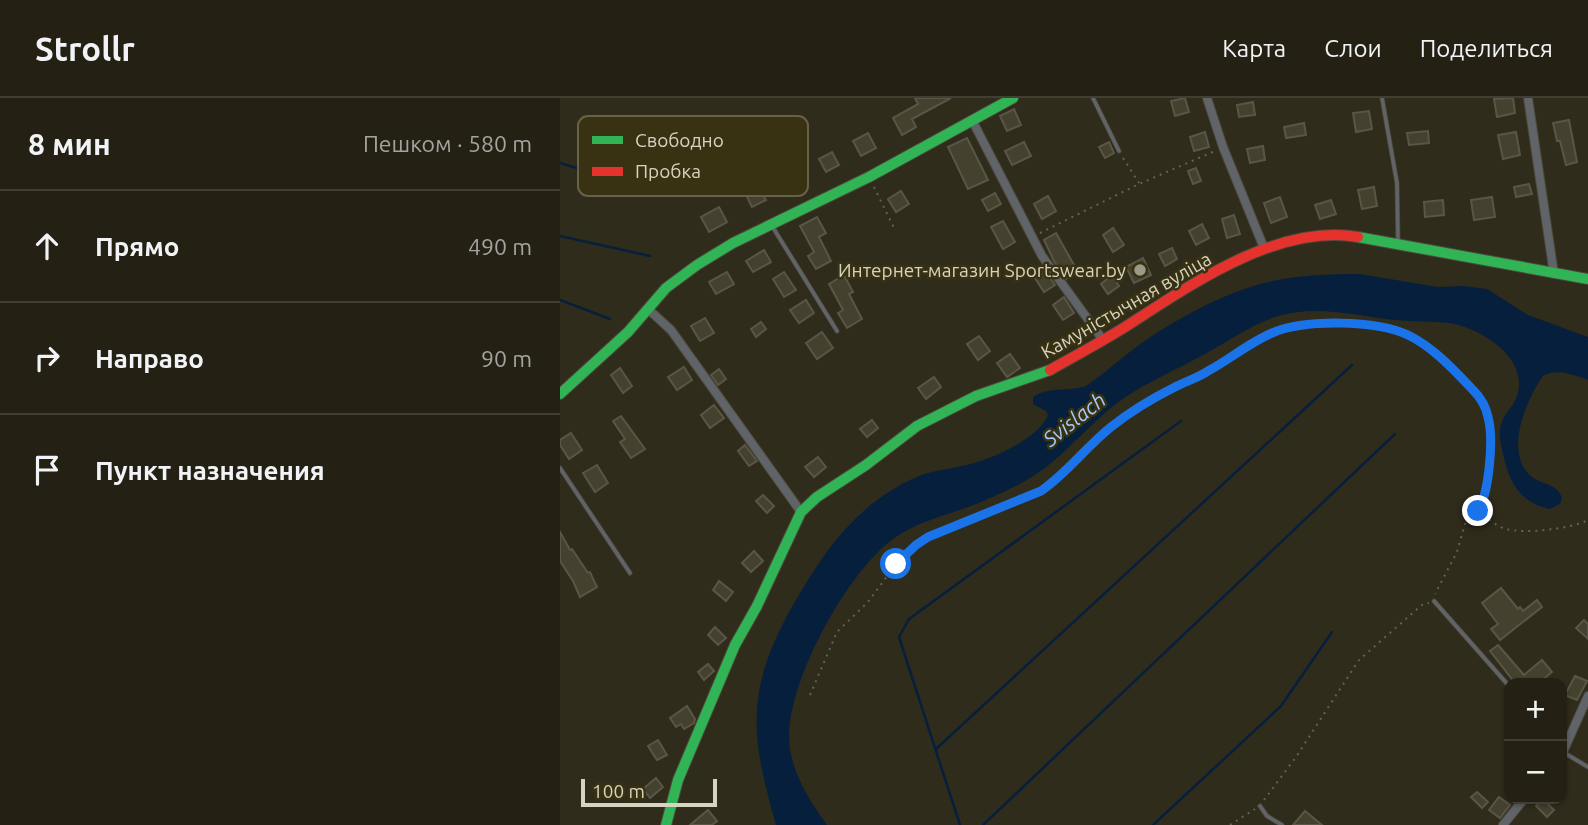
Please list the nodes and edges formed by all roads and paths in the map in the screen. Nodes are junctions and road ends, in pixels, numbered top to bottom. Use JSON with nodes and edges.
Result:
{"nodes":[{"id":1,"x":1013,"y":98,"type":"edge"},
{"id":2,"x":1093,"y":98,"type":"edge"},
{"id":3,"x":1207,"y":98,"type":"edge"},
{"id":4,"x":1382,"y":98,"type":"edge"},
{"id":5,"x":1528,"y":98,"type":"edge"},
{"id":6,"x":972,"y":120,"type":"junction"},
{"id":7,"x":1223,"y":148,"type":"junction"},
{"id":8,"x":1119,"y":151,"type":"joint"},
{"id":9,"x":869,"y":177,"type":"junction"},
{"id":10,"x":1139,"y":184,"type":"junction"},
{"id":11,"x":771,"y":224,"type":"junction"},
{"id":12,"x":894,"y":228,"type":"dead end"},
{"id":13,"x":1032,"y":237,"type":"junction"},
{"id":14,"x":1398,"y":244,"type":"junction"},
{"id":15,"x":1264,"y":248,"type":"junction"},
{"id":16,"x":1554,"y":274,"type":"junction"},
{"id":17,"x":1588,"y":279,"type":"edge"},
{"id":18,"x":648,"y":309,"type":"junction"},
{"id":19,"x":837,"y":331,"type":"dead end"},
{"id":20,"x":1103,"y":340,"type":"junction"},
{"id":21,"x":560,"y":394,"type":"edge"},
{"id":22,"x":560,"y":468,"type":"edge"},
{"id":23,"x":1478,"y":511,"type":"junction"},
{"id":24,"x":801,"y":512,"type":"junction"},
{"id":25,"x":1588,"y":520,"type":"edge"},
{"id":26,"x":630,"y":573,"type":"dead end"},
{"id":27,"x":1434,"y":601,"type":"junction"},
{"id":28,"x":1504,"y":680,"type":"edge"},
{"id":29,"x":810,"y":695,"type":"dead end"},
{"id":30,"x":1588,"y":696,"type":"edge"},
{"id":31,"x":1566,"y":741,"type":"edge"},
{"id":32,"x":1567,"y":751,"type":"edge"},
{"id":33,"x":1588,"y":767,"type":"edge"},
{"id":34,"x":1520,"y":804,"type":"edge"},
{"id":35,"x":1260,"y":806,"type":"junction"},
{"id":36,"x":666,"y":825,"type":"edge"},
{"id":37,"x":1230,"y":825,"type":"edge"},
{"id":38,"x":1282,"y":825,"type":"edge"},
{"id":39,"x":1503,"y":825,"type":"edge"}],
"edges":[{"from":1,"to":6,"type":"street"},
{"from":2,"to":8,"type":"lane"},
{"from":3,"to":7,"type":"street"},
{"from":4,"to":14,"type":"lane"},
{"from":5,"to":16,"type":"street"},
{"from":6,"to":9,"type":"street"},
{"from":6,"to":13,"type":"street"},
{"from":7,"to":10,"type":"path"},
{"from":7,"to":15,"type":"street"},
{"from":8,"to":10,"type":"path"},
{"from":9,"to":11,"type":"street"},
{"from":9,"to":12,"type":"path"},
{"from":10,"to":13,"type":"path"},
{"from":11,"to":18,"type":"street"},
{"from":11,"to":19,"type":"lane"},
{"from":13,"to":20,"type":"street"},
{"from":14,"to":15,"type":"street","name":"Камуністычная вуліца"},
{"from":14,"to":16,"type":"street","name":"Камуністычная вуліца"},
{"from":15,"to":20,"type":"street","name":"Камуністычная вуліца"},
{"from":16,"to":17,"type":"street","name":"Камуністычная вуліца"},
{"from":18,"to":21,"type":"street"},
{"from":18,"to":24,"type":"street"},
{"from":20,"to":24,"type":"street","name":"Камуністычная вуліца"},
{"from":22,"to":26,"type":"lane"},
{"from":23,"to":25,"type":"path"},
{"from":23,"to":27,"type":"path"},
{"from":23,"to":29,"type":"path"},
{"from":24,"to":36,"type":"street","name":"Камуністычная вуліца"},
{"from":27,"to":28,"type":"lane"},
{"from":27,"to":35,"type":"path"},
{"from":30,"to":31,"type":"street"},
{"from":32,"to":33,"type":"lane"},
{"from":34,"to":39,"type":"street"},
{"from":35,"to":37,"type":"path"},
{"from":35,"to":38,"type":"lane"}]}
